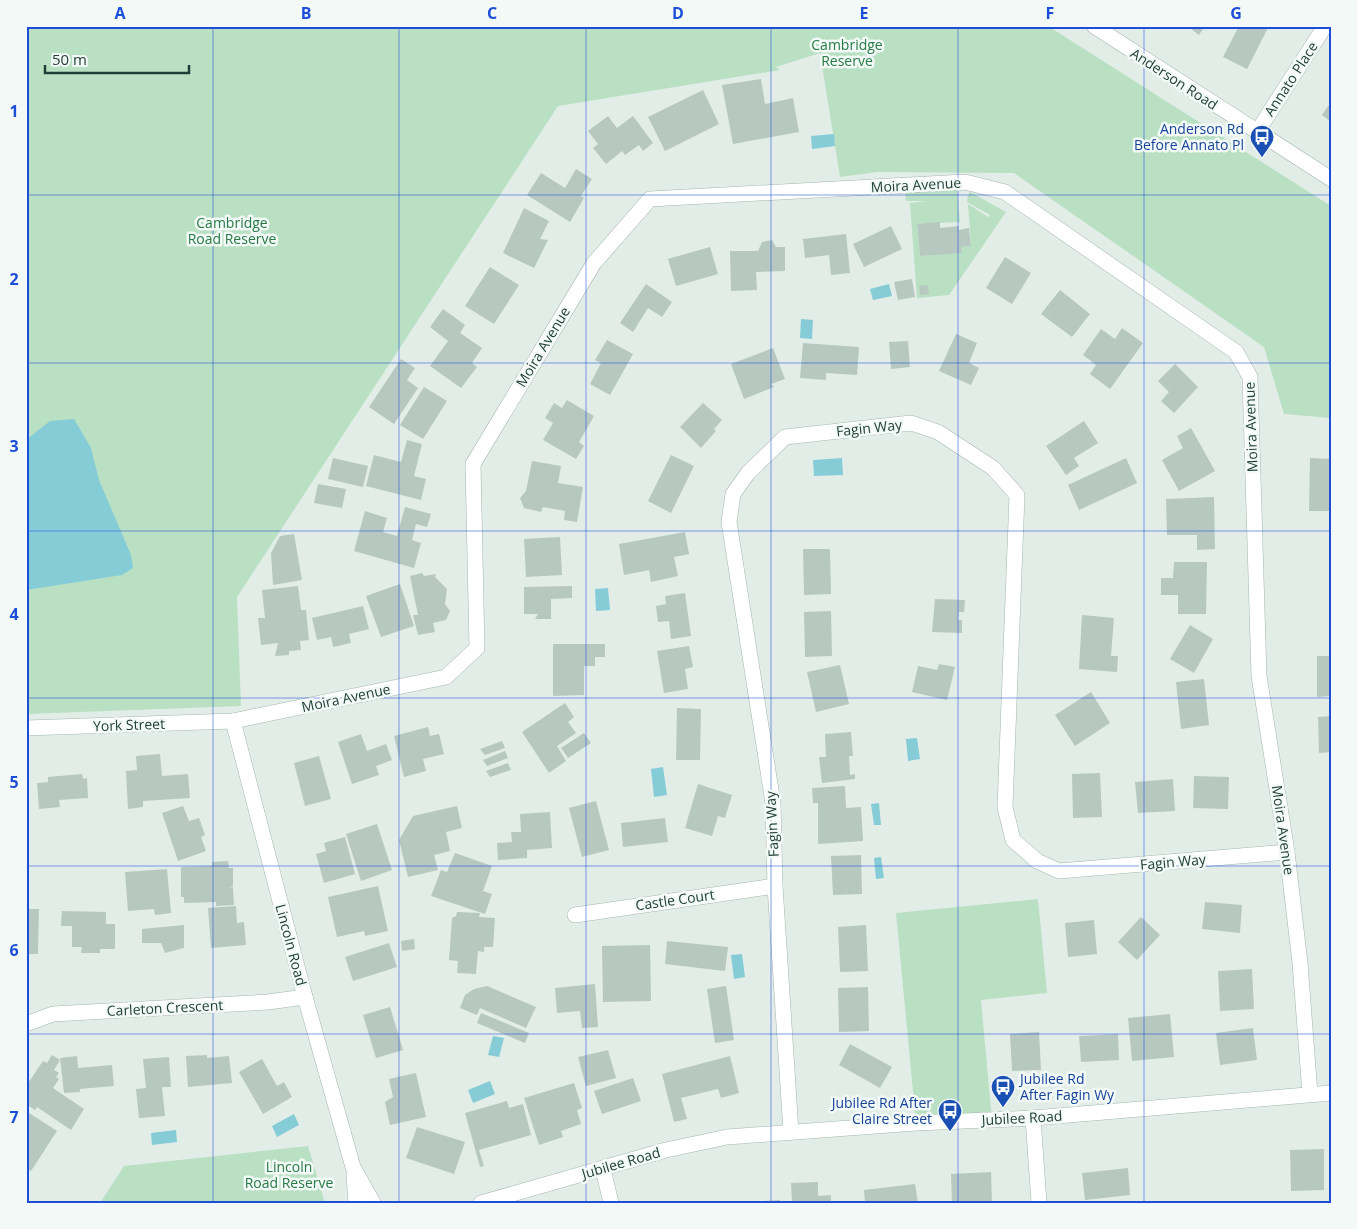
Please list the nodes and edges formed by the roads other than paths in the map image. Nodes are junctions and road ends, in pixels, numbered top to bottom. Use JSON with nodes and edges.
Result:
{"nodes":[{"id":1,"x":1094,"y":26,"type":"edge"},
{"id":2,"x":1325,"y":26,"type":"edge"},
{"id":3,"x":1257,"y":132,"type":"junction"},
{"id":4,"x":1331,"y":179,"type":"edge"},
{"id":5,"x":233,"y":721,"type":"junction"},
{"id":6,"x":26,"y":728,"type":"edge"},
{"id":7,"x":1287,"y":852,"type":"junction"},
{"id":8,"x":775,"y":886,"type":"junction"},
{"id":9,"x":575,"y":915,"type":"dead end"},
{"id":10,"x":305,"y":997,"type":"junction"},
{"id":11,"x":26,"y":1024,"type":"edge"},
{"id":12,"x":1331,"y":1093,"type":"edge"},
{"id":13,"x":1310,"y":1094,"type":"junction"},
{"id":14,"x":1033,"y":1118,"type":"junction"},
{"id":15,"x":791,"y":1132,"type":"junction"},
{"id":16,"x":353,"y":1167,"type":"junction"},
{"id":17,"x":603,"y":1169,"type":"junction"},
{"id":18,"x":356,"y":1203,"type":"edge"},
{"id":19,"x":373,"y":1203,"type":"edge"},
{"id":20,"x":481,"y":1203,"type":"edge"},
{"id":21,"x":611,"y":1203,"type":"edge"},
{"id":22,"x":1039,"y":1203,"type":"edge"}],
"edges":[{"from":1,"to":3,"type":"street","name":"Anderson Road"},
{"from":2,"to":3,"type":"street","name":"Annato Place"},
{"from":3,"to":4,"type":"street","name":"Anderson Road"},
{"from":5,"to":6,"type":"street","name":"York Street"},
{"from":5,"to":7,"type":"street","name":"Moira Avenue"},
{"from":5,"to":10,"type":"street","name":"Lincoln Road"},
{"from":7,"to":8,"type":"street","name":"Fagin Way"},
{"from":7,"to":13,"type":"street","name":"Moira Avenue"},
{"from":8,"to":9,"type":"street","name":"Castle Court"},
{"from":8,"to":15,"type":"street","name":"Fagin Way"},
{"from":10,"to":11,"type":"street","name":"Carleton Crescent"},
{"from":10,"to":16,"type":"street","name":"Lincoln Road"},
{"from":12,"to":13,"type":"street","name":"Jubilee Road"},
{"from":13,"to":14,"type":"street","name":"Jubilee Road"},
{"from":14,"to":15,"type":"street","name":"Jubilee Road"},
{"from":14,"to":22,"type":"street"},
{"from":15,"to":17,"type":"street","name":"Jubilee Road"},
{"from":16,"to":18,"type":"street","name":"Lincoln Road"},
{"from":16,"to":19,"type":"street","name":"Lincoln Road"},
{"from":17,"to":20,"type":"street","name":"Jubilee Road"},
{"from":17,"to":21,"type":"street"}]}
